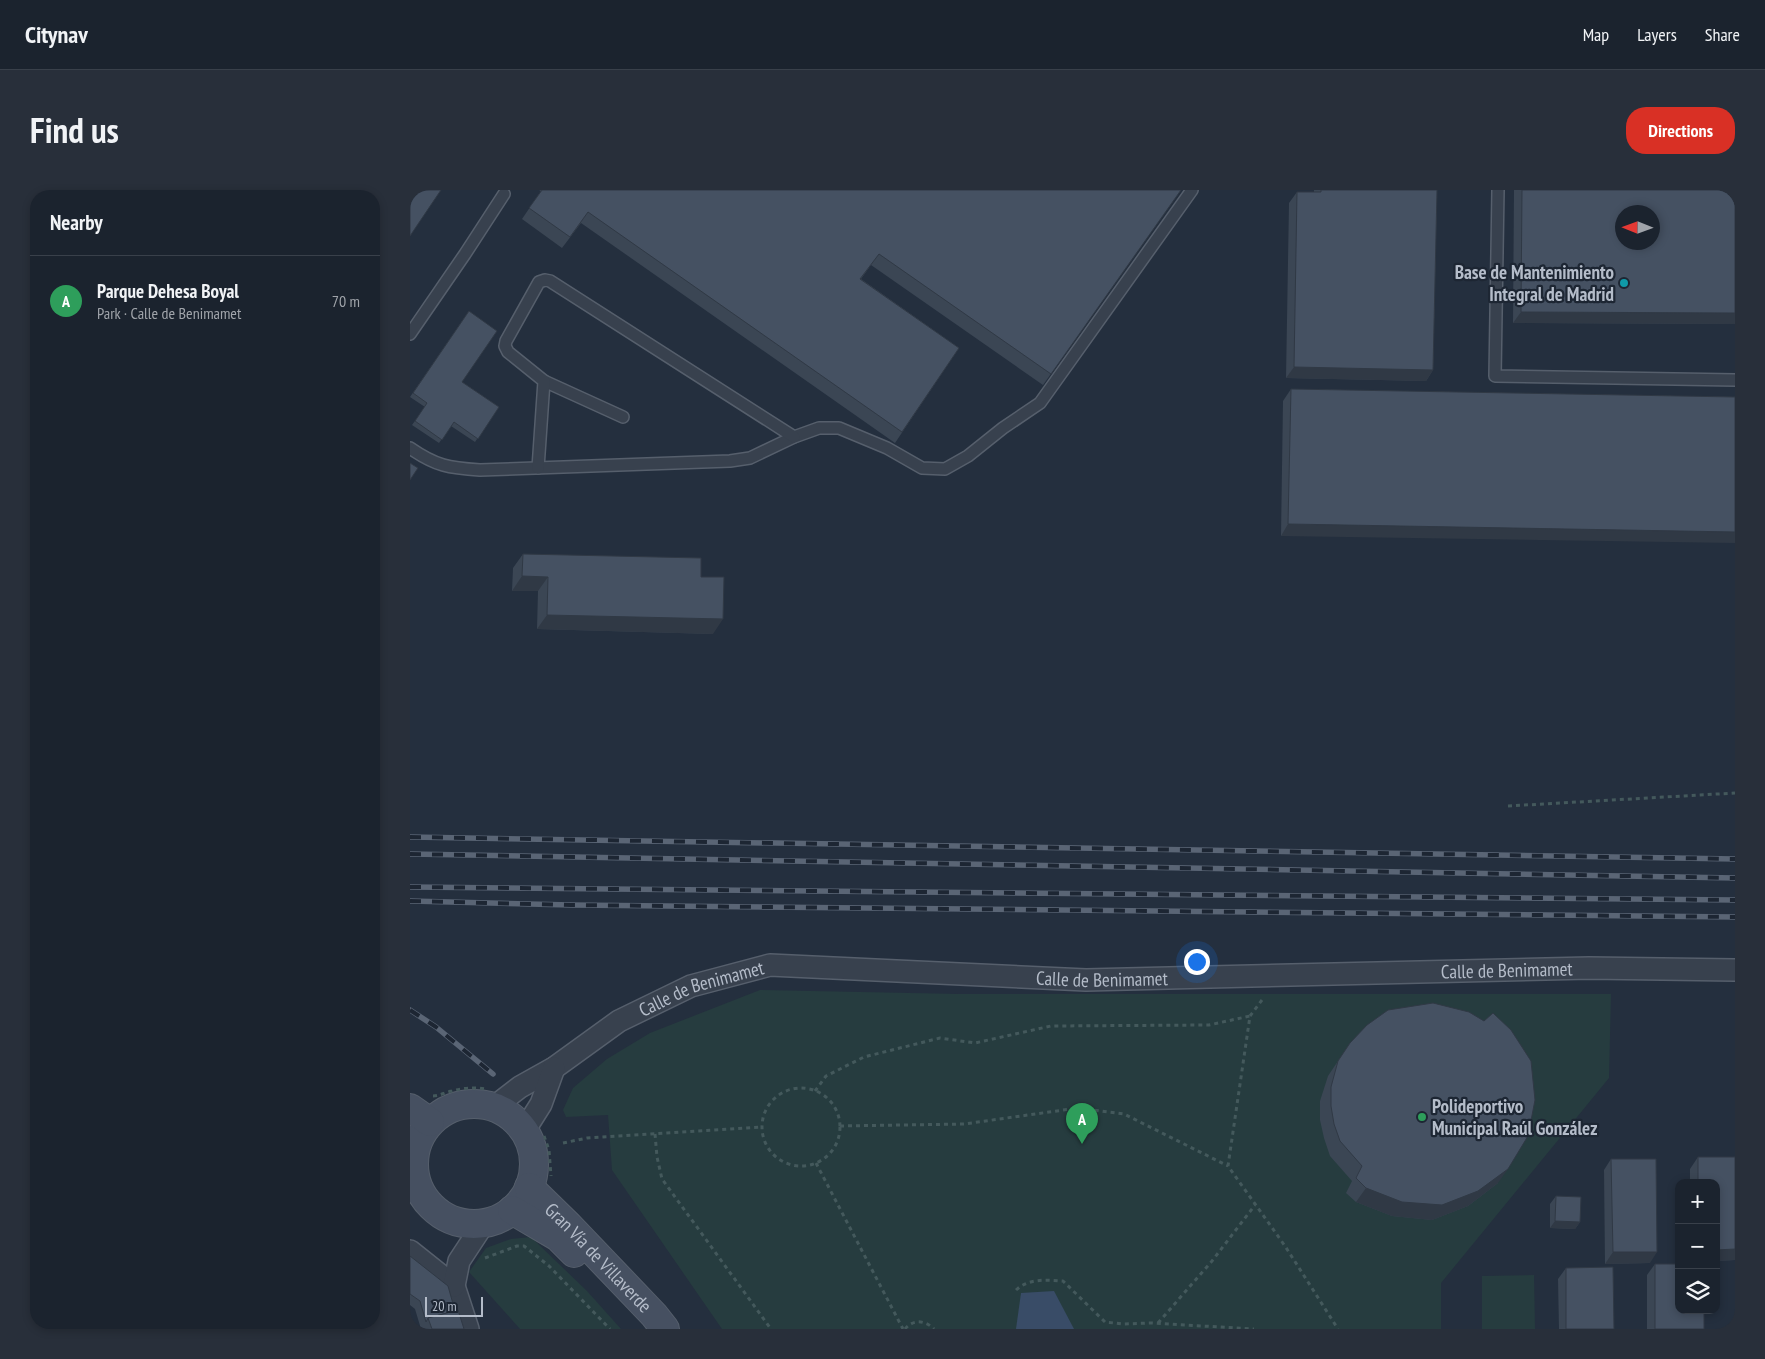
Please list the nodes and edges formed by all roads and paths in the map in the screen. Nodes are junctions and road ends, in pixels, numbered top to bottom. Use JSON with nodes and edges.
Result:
{"nodes":[{"id":1,"x":1192,"y":190,"type":"edge"},
{"id":2,"x":1498,"y":190,"type":"edge"},
{"id":3,"x":504,"y":194,"type":"dead end"},
{"id":4,"x":410,"y":334,"type":"edge"},
{"id":5,"x":1735,"y":380,"type":"edge"},
{"id":6,"x":544,"y":381,"type":"junction"},
{"id":7,"x":623,"y":417,"type":"dead end"},
{"id":8,"x":794,"y":437,"type":"junction"},
{"id":9,"x":410,"y":448,"type":"edge"},
{"id":10,"x":538,"y":468,"type":"junction"},
{"id":11,"x":1735,"y":793,"type":"edge"},
{"id":12,"x":1508,"y":806,"type":"dead end"},
{"id":13,"x":1735,"y":970,"type":"edge"},
{"id":14,"x":1262,"y":1000,"type":"dead end"},
{"id":15,"x":1250,"y":1016,"type":"junction"},
{"id":16,"x":554,"y":1068,"type":"junction"},
{"id":17,"x":815,"y":1090,"type":"junction"},
{"id":18,"x":492,"y":1098,"type":"junction"},
{"id":19,"x":420,"y":1119,"type":"edge"},
{"id":20,"x":840,"y":1126,"type":"junction"},
{"id":21,"x":762,"y":1128,"type":"junction"},
{"id":22,"x":524,"y":1131,"type":"junction"},
{"id":23,"x":655,"y":1134,"type":"junction"},
{"id":24,"x":563,"y":1143,"type":"dead end"},
{"id":25,"x":816,"y":1163,"type":"junction"},
{"id":26,"x":1228,"y":1166,"type":"junction"},
{"id":27,"x":412,"y":1172,"type":"edge"},
{"id":28,"x":529,"y":1187,"type":"junction"},
{"id":29,"x":1256,"y":1205,"type":"junction"},
{"id":30,"x":512,"y":1210,"type":"junction"},
{"id":31,"x":484,"y":1223,"type":"junction"},
{"id":32,"x":410,"y":1251,"type":"edge"},
{"id":33,"x":478,"y":1260,"type":"dead end"},
{"id":34,"x":454,"y":1286,"type":"junction"},
{"id":35,"x":1016,"y":1290,"type":"dead end"},
{"id":36,"x":1158,"y":1323,"type":"junction"},
{"id":37,"x":468,"y":1329,"type":"edge"},
{"id":38,"x":610,"y":1329,"type":"edge"},
{"id":39,"x":648,"y":1329,"type":"edge"},
{"id":40,"x":665,"y":1329,"type":"edge"},
{"id":41,"x":771,"y":1329,"type":"edge"},
{"id":42,"x":904,"y":1329,"type":"edge"},
{"id":43,"x":934,"y":1329,"type":"edge"},
{"id":44,"x":1254,"y":1329,"type":"edge"},
{"id":45,"x":1338,"y":1329,"type":"edge"}],
"edges":[{"from":1,"to":8,"type":"lane"},
{"from":2,"to":5,"type":"lane"},
{"from":3,"to":4,"type":"lane"},
{"from":6,"to":7,"type":"lane"},
{"from":6,"to":8,"type":"lane"},
{"from":6,"to":10,"type":"lane"},
{"from":8,"to":10,"type":"lane"},
{"from":9,"to":10,"type":"lane"},
{"from":11,"to":12,"type":"path"},
{"from":13,"to":16,"type":"street","name":"Calle de Benimamet"},
{"from":14,"to":15,"type":"path"},
{"from":15,"to":17,"type":"path"},
{"from":15,"to":26,"type":"path"},
{"from":16,"to":18,"type":"street","name":"Calle de Benimamet"},
{"from":16,"to":22,"type":"street"},
{"from":17,"to":20,"type":"path"},
{"from":17,"to":21,"type":"path"},
{"from":18,"to":19,"type":"street"},
{"from":18,"to":19,"type":"path"},
{"from":18,"to":22,"type":"street"},
{"from":19,"to":27,"type":"street"},
{"from":20,"to":25,"type":"path"},
{"from":20,"to":26,"type":"path"},
{"from":21,"to":23,"type":"path"},
{"from":21,"to":25,"type":"path"},
{"from":22,"to":28,"type":"street"},
{"from":23,"to":24,"type":"path"},
{"from":23,"to":41,"type":"path"},
{"from":25,"to":42,"type":"path"},
{"from":26,"to":29,"type":"path"},
{"from":27,"to":31,"type":"street"},
{"from":28,"to":30,"type":"street"},
{"from":28,"to":40,"type":"street","name":"Gran Vía de Villaverde"},
{"from":29,"to":36,"type":"path"},
{"from":29,"to":45,"type":"path"},
{"from":30,"to":31,"type":"street"},
{"from":30,"to":39,"type":"street","name":"Gran Vía de Villaverde"},
{"from":31,"to":34,"type":"street"},
{"from":32,"to":34,"type":"street"},
{"from":33,"to":38,"type":"path"},
{"from":34,"to":37,"type":"street"},
{"from":35,"to":36,"type":"path"},
{"from":36,"to":44,"type":"path"},
{"from":42,"to":43,"type":"path"}]}
